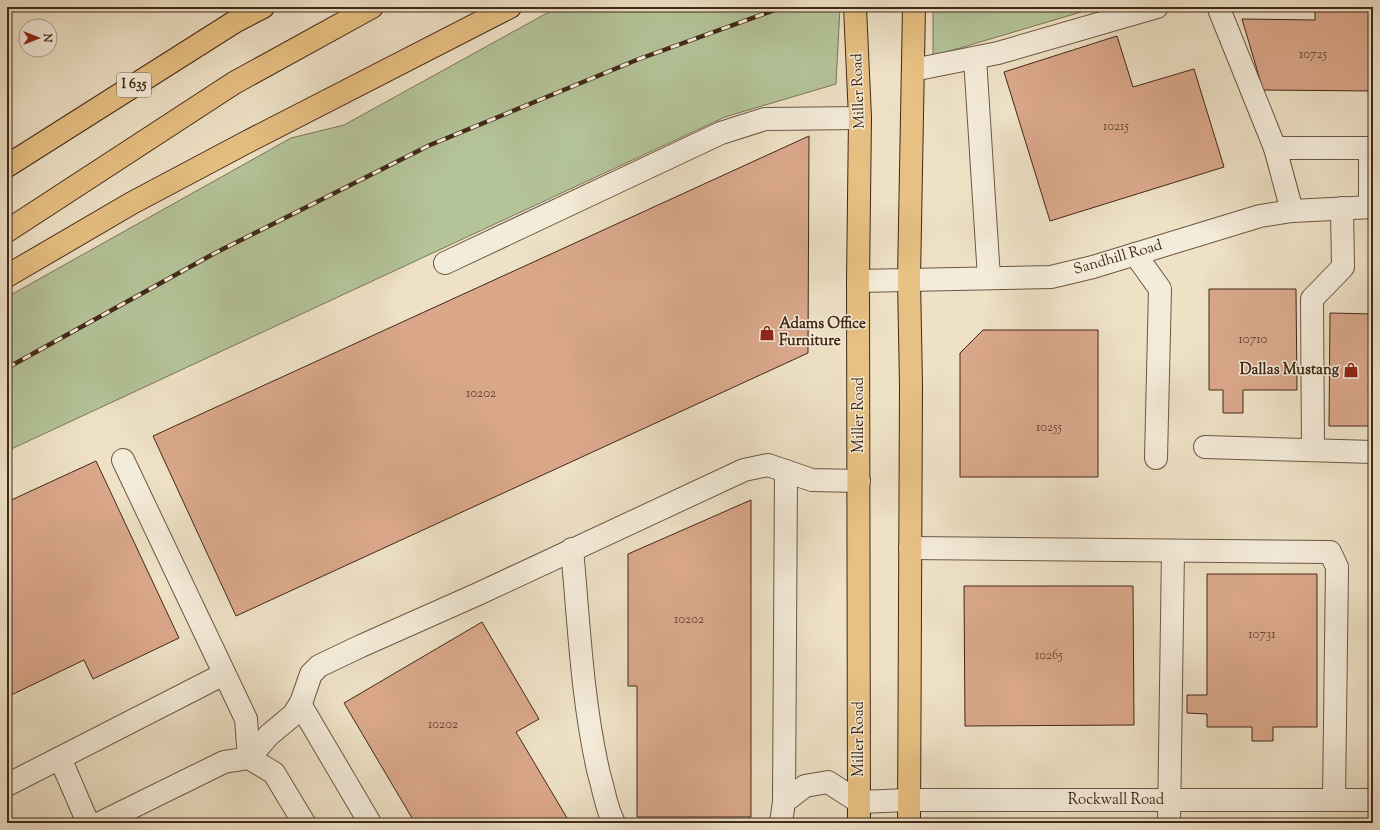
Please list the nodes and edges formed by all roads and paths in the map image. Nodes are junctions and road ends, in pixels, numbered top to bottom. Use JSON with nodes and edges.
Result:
{"nodes":[{"id":1,"x":263,"y":7,"type":"edge"},
{"id":2,"x":372,"y":7,"type":"edge"},
{"id":3,"x":510,"y":7,"type":"edge"},
{"id":4,"x":855,"y":7,"type":"edge"},
{"id":5,"x":914,"y":7,"type":"edge"},
{"id":6,"x":1157,"y":7,"type":"edge"},
{"id":7,"x":1220,"y":7,"type":"edge"},
{"id":8,"x":974,"y":58,"type":"junction"},
{"id":9,"x":913,"y":70,"type":"junction"},
{"id":10,"x":860,"y":118,"type":"junction"},
{"id":11,"x":1275,"y":148,"type":"junction"},
{"id":12,"x":1372,"y":148,"type":"edge"},
{"id":13,"x":7,"y":166,"type":"edge"},
{"id":14,"x":1372,"y":207,"type":"edge"},
{"id":15,"x":1342,"y":208,"type":"junction"},
{"id":16,"x":1292,"y":211,"type":"junction"},
{"id":17,"x":7,"y":231,"type":"edge"},
{"id":18,"x":1135,"y":254,"type":"junction"},
{"id":19,"x":445,"y":263,"type":"dead end"},
{"id":20,"x":7,"y":276,"type":"edge"},
{"id":21,"x":989,"y":278,"type":"junction"},
{"id":22,"x":909,"y":279,"type":"junction"},
{"id":23,"x":858,"y":281,"type":"junction"},
{"id":24,"x":1205,"y":447,"type":"dead end"},
{"id":25,"x":1313,"y":450,"type":"junction"},
{"id":26,"x":1373,"y":452,"type":"edge"},
{"id":27,"x":1156,"y":458,"type":"dead end"},
{"id":28,"x":123,"y":460,"type":"dead end"},
{"id":29,"x":786,"y":471,"type":"junction"},
{"id":30,"x":859,"y":481,"type":"junction"},
{"id":31,"x":910,"y":548,"type":"junction"},
{"id":32,"x":572,"y":550,"type":"junction"},
{"id":33,"x":1173,"y":551,"type":"junction"},
{"id":34,"x":224,"y":674,"type":"junction"},
{"id":35,"x":300,"y":704,"type":"junction"},
{"id":36,"x":60,"y":758,"type":"junction"},
{"id":37,"x":249,"y":758,"type":"junction"},
{"id":38,"x":7,"y":785,"type":"edge"},
{"id":39,"x":909,"y":800,"type":"junction"},
{"id":40,"x":1169,"y":800,"type":"junction"},
{"id":41,"x":1334,"y":800,"type":"junction"},
{"id":42,"x":1373,"y":800,"type":"edge"},
{"id":43,"x":859,"y":802,"type":"junction"},
{"id":44,"x":783,"y":813,"type":"edge"},
{"id":45,"x":88,"y":823,"type":"edge"},
{"id":46,"x":100,"y":823,"type":"edge"},
{"id":47,"x":304,"y":823,"type":"edge"},
{"id":48,"x":370,"y":823,"type":"edge"},
{"id":49,"x":614,"y":823,"type":"edge"},
{"id":50,"x":859,"y":823,"type":"edge"},
{"id":51,"x":909,"y":823,"type":"edge"},
{"id":52,"x":1169,"y":823,"type":"edge"}],
"edges":[{"from":1,"to":13,"type":"main road","number":"I 635"},
{"from":2,"to":17,"type":"main road"},
{"from":3,"to":20,"type":"main road"},
{"from":4,"to":10,"type":"main road","name":"Miller Road"},
{"from":5,"to":9,"type":"main road"},
{"from":6,"to":8,"type":"street"},
{"from":7,"to":11,"type":"street"},
{"from":8,"to":9,"type":"street"},
{"from":8,"to":21,"type":"street"},
{"from":9,"to":22,"type":"main road"},
{"from":10,"to":19,"type":"street"},
{"from":10,"to":23,"type":"main road","name":"Miller Road"},
{"from":11,"to":12,"type":"street"},
{"from":11,"to":16,"type":"street"},
{"from":12,"to":14,"type":"street"},
{"from":14,"to":15,"type":"street","name":"Sandhill Road"},
{"from":15,"to":16,"type":"street","name":"Sandhill Road"},
{"from":15,"to":25,"type":"street"},
{"from":16,"to":18,"type":"street","name":"Sandhill Road"},
{"from":18,"to":21,"type":"street","name":"Sandhill Road"},
{"from":18,"to":27,"type":"street"},
{"from":21,"to":22,"type":"street","name":"Sandhill Road"},
{"from":22,"to":23,"type":"street","name":"Sandhill Road"},
{"from":22,"to":31,"type":"main road"},
{"from":23,"to":30,"type":"main road","name":"Miller Road"},
{"from":24,"to":25,"type":"street"},
{"from":25,"to":26,"type":"street"},
{"from":28,"to":34,"type":"street"},
{"from":29,"to":30,"type":"street"},
{"from":29,"to":32,"type":"street"},
{"from":29,"to":44,"type":"street"},
{"from":30,"to":43,"type":"main road","name":"Miller Road"},
{"from":31,"to":33,"type":"street"},
{"from":31,"to":39,"type":"main road"},
{"from":32,"to":35,"type":"street"},
{"from":32,"to":49,"type":"street"},
{"from":33,"to":40,"type":"street"},
{"from":33,"to":41,"type":"street"},
{"from":34,"to":36,"type":"street"},
{"from":34,"to":37,"type":"street"},
{"from":35,"to":37,"type":"street"},
{"from":35,"to":48,"type":"street"},
{"from":36,"to":38,"type":"street"},
{"from":36,"to":45,"type":"street"},
{"from":37,"to":46,"type":"street"},
{"from":37,"to":47,"type":"street"},
{"from":39,"to":40,"type":"street","name":"Rockwall Road"},
{"from":39,"to":43,"type":"street","name":"Rockwall Road"},
{"from":39,"to":51,"type":"main road"},
{"from":40,"to":41,"type":"street","name":"Rockwall Road"},
{"from":40,"to":52,"type":"street"},
{"from":41,"to":42,"type":"street","name":"Rockwall Road"},
{"from":43,"to":44,"type":"street"},
{"from":43,"to":50,"type":"main road","name":"Miller Road"}]}
